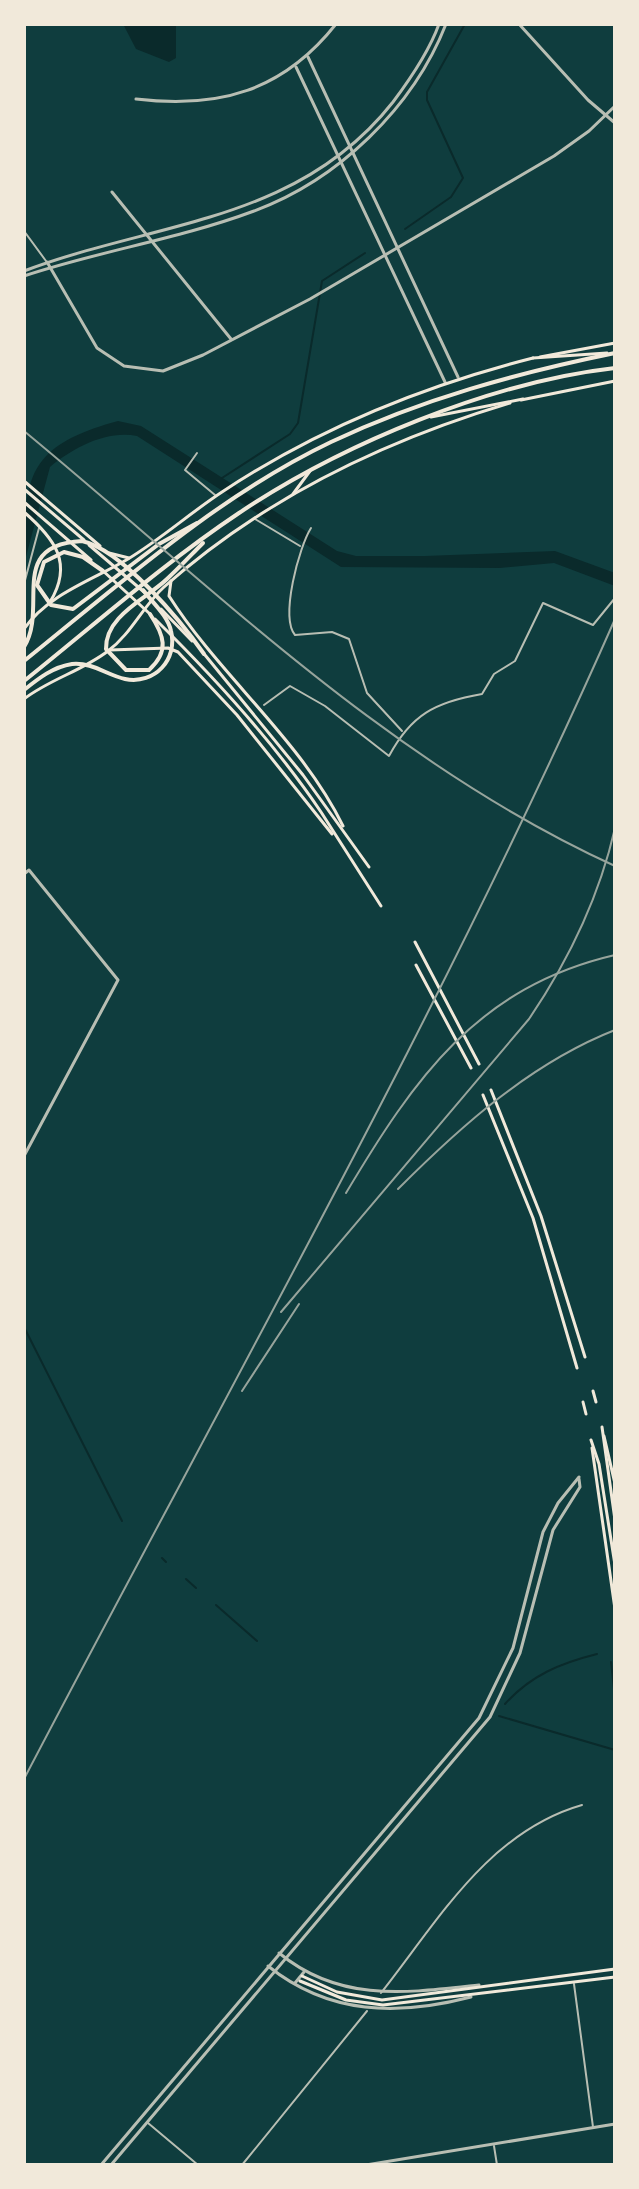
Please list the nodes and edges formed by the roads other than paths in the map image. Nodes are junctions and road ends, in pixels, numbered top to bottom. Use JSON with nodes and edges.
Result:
{"nodes":[{"id":1,"x":336,"y":24,"type":"edge"},
{"id":2,"x":439,"y":24,"type":"edge"},
{"id":3,"x":446,"y":24,"type":"edge"},
{"id":4,"x":519,"y":24,"type":"edge"},
{"id":5,"x":528,"y":24,"type":"edge"},
{"id":6,"x":524,"y":29,"type":"junction"},
{"id":7,"x":308,"y":57,"type":"junction"},
{"id":8,"x":296,"y":67,"type":"junction"},
{"id":9,"x":136,"y":99,"type":"dead end"},
{"id":10,"x":615,"y":106,"type":"edge"},
{"id":11,"x":605,"y":116,"type":"junction"},
{"id":12,"x":615,"y":123,"type":"edge"},
{"id":13,"x":350,"y":150,"type":"junction"},
{"id":14,"x":340,"y":155,"type":"junction"},
{"id":15,"x":342,"y":161,"type":"junction"},
{"id":16,"x":112,"y":192,"type":"dead end"},
{"id":17,"x":24,"y":231,"type":"edge"},
{"id":18,"x":148,"y":235,"type":"junction"},
{"id":19,"x":152,"y":240,"type":"junction"},
{"id":20,"x":398,"y":248,"type":"junction"},
{"id":21,"x":386,"y":255,"type":"junction"},
{"id":22,"x":47,"y":262,"type":"junction"},
{"id":23,"x":49,"y":268,"type":"junction"},
{"id":24,"x":24,"y":271,"type":"edge"},
{"id":25,"x":24,"y":276,"type":"edge"},
{"id":26,"x":231,"y":339,"type":"junction"},
{"id":27,"x":615,"y":343,"type":"edge"},
{"id":28,"x":615,"y":353,"type":"edge"},
{"id":29,"x":533,"y":358,"type":"junction"},
{"id":30,"x":615,"y":368,"type":"edge"},
{"id":31,"x":458,"y":377,"type":"junction"},
{"id":32,"x":615,"y":381,"type":"edge"},
{"id":33,"x":445,"y":382,"type":"junction"},
{"id":34,"x":523,"y":399,"type":"junction"},
{"id":35,"x":424,"y":419,"type":"junction"},
{"id":36,"x":197,"y":453,"type":"dead end"},
{"id":37,"x":312,"y":470,"type":"junction"},
{"id":38,"x":25,"y":481,"type":"edge"},
{"id":39,"x":24,"y":489,"type":"edge"},
{"id":40,"x":293,"y":494,"type":"junction"},
{"id":41,"x":216,"y":496,"type":"junction"},
{"id":42,"x":24,"y":502,"type":"edge"},
{"id":43,"x":24,"y":512,"type":"edge"},
{"id":44,"x":210,"y":516,"type":"junction"},
{"id":45,"x":256,"y":517,"type":"junction"},
{"id":46,"x":40,"y":526,"type":"junction"},
{"id":47,"x":219,"y":528,"type":"junction"},
{"id":48,"x":311,"y":528,"type":"dead end"},
{"id":49,"x":300,"y":546,"type":"junction"},
{"id":50,"x":129,"y":558,"type":"junction"},
{"id":51,"x":103,"y":571,"type":"junction"},
{"id":52,"x":171,"y":581,"type":"junction"},
{"id":53,"x":24,"y":584,"type":"edge"},
{"id":54,"x":143,"y":590,"type":"junction"},
{"id":55,"x":615,"y":598,"type":"edge"},
{"id":56,"x":50,"y":602,"type":"junction"},
{"id":57,"x":150,"y":614,"type":"junction"},
{"id":58,"x":24,"y":629,"type":"edge"},
{"id":59,"x":24,"y":647,"type":"edge"},
{"id":60,"x":110,"y":650,"type":"junction"},
{"id":61,"x":204,"y":654,"type":"junction"},
{"id":62,"x":24,"y":661,"type":"edge"},
{"id":63,"x":24,"y":681,"type":"edge"},
{"id":64,"x":24,"y":690,"type":"edge"},
{"id":65,"x":24,"y":699,"type":"edge"},
{"id":66,"x":264,"y":705,"type":"dead end"},
{"id":67,"x":402,"y":731,"type":"junction"},
{"id":68,"x":347,"y":833,"type":"junction"},
{"id":69,"x":338,"y":840,"type":"junction"},
{"id":70,"x":369,"y":867,"type":"dead end"},
{"id":71,"x":24,"y":874,"type":"edge"},
{"id":72,"x":381,"y":906,"type":"dead end"},
{"id":73,"x":415,"y":942,"type":"dead end"},
{"id":74,"x":416,"y":965,"type":"dead end"},
{"id":75,"x":479,"y":1064,"type":"dead end"},
{"id":76,"x":471,"y":1068,"type":"dead end"},
{"id":77,"x":491,"y":1090,"type":"dead end"},
{"id":78,"x":483,"y":1095,"type":"dead end"},
{"id":79,"x":24,"y":1137,"type":"edge"},
{"id":80,"x":32,"y":1142,"type":"junction"},
{"id":81,"x":24,"y":1156,"type":"edge"},
{"id":82,"x":585,"y":1357,"type":"dead end"},
{"id":83,"x":577,"y":1368,"type":"dead end"},
{"id":84,"x":593,"y":1391,"type":"dead end"},
{"id":85,"x":583,"y":1402,"type":"dead end"},
{"id":86,"x":596,"y":1402,"type":"dead end"},
{"id":87,"x":586,"y":1414,"type":"dead end"},
{"id":88,"x":602,"y":1427,"type":"dead end"},
{"id":89,"x":604,"y":1436,"type":"junction"},
{"id":90,"x":591,"y":1440,"type":"dead end"},
{"id":91,"x":592,"y":1448,"type":"junction"},
{"id":92,"x":615,"y":1484,"type":"edge"},
{"id":93,"x":615,"y":1520,"type":"edge"},
{"id":94,"x":615,"y":1565,"type":"edge"},
{"id":95,"x":615,"y":1609,"type":"edge"},
{"id":96,"x":582,"y":1805,"type":"dead end"},
{"id":97,"x":279,"y":1953,"type":"junction"},
{"id":98,"x":285,"y":1958,"type":"junction"},
{"id":99,"x":268,"y":1966,"type":"junction"},
{"id":100,"x":615,"y":1969,"type":"edge"},
{"id":101,"x":274,"y":1971,"type":"junction"},
{"id":102,"x":302,"y":1976,"type":"junction"},
{"id":103,"x":615,"y":1977,"type":"edge"},
{"id":104,"x":574,"y":1983,"type":"junction"},
{"id":105,"x":295,"y":1985,"type":"junction"},
{"id":106,"x":479,"y":1985,"type":"junction"},
{"id":107,"x":381,"y":1993,"type":"junction"},
{"id":108,"x":471,"y":1997,"type":"junction"},
{"id":109,"x":367,"y":2011,"type":"junction"},
{"id":110,"x":141,"y":2117,"type":"junction"},
{"id":111,"x":147,"y":2122,"type":"junction"},
{"id":112,"x":615,"y":2124,"type":"edge"},
{"id":113,"x":593,"y":2127,"type":"junction"},
{"id":114,"x":494,"y":2143,"type":"junction"},
{"id":115,"x":376,"y":2163,"type":"edge"},
{"id":116,"x":101,"y":2165,"type":"edge"},
{"id":117,"x":111,"y":2165,"type":"edge"},
{"id":118,"x":198,"y":2165,"type":"edge"},
{"id":119,"x":242,"y":2165,"type":"edge"},
{"id":120,"x":366,"y":2165,"type":"edge"},
{"id":121,"x":497,"y":2165,"type":"edge"}],
"edges":[{"from":1,"to":7,"type":"street"},
{"from":2,"to":13,"type":"street"},
{"from":3,"to":13,"type":"street"},
{"from":4,"to":6,"type":"street"},
{"from":5,"to":6,"type":"street"},
{"from":6,"to":11,"type":"street"},
{"from":7,"to":8,"type":"street"},
{"from":7,"to":13,"type":"street"},
{"from":8,"to":9,"type":"street"},
{"from":8,"to":14,"type":"street"},
{"from":10,"to":11,"type":"street"},
{"from":11,"to":12,"type":"street"},
{"from":11,"to":20,"type":"street"},
{"from":13,"to":14,"type":"street"},
{"from":13,"to":15,"type":"street"},
{"from":13,"to":20,"type":"street"},
{"from":14,"to":15,"type":"street"},
{"from":14,"to":18,"type":"street"},
{"from":15,"to":19,"type":"street"},
{"from":15,"to":21,"type":"street"},
{"from":16,"to":18,"type":"street"},
{"from":17,"to":22,"type":"street"},
{"from":18,"to":19,"type":"street"},
{"from":18,"to":22,"type":"street"},
{"from":19,"to":23,"type":"street"},
{"from":19,"to":26,"type":"street"},
{"from":20,"to":21,"type":"street"},
{"from":20,"to":31,"type":"street"},
{"from":21,"to":26,"type":"street"},
{"from":21,"to":33,"type":"street"},
{"from":22,"to":23,"type":"street"},
{"from":22,"to":24,"type":"street"},
{"from":23,"to":25,"type":"street"},
{"from":23,"to":26,"type":"street"},
{"from":27,"to":29,"type":"main road"},
{"from":28,"to":29,"type":"main road"},
{"from":28,"to":44,"type":"highway"},
{"from":29,"to":31,"type":"main road"},
{"from":30,"to":35,"type":"highway"},
{"from":31,"to":33,"type":"main road"},
{"from":32,"to":34,"type":"main road"},
{"from":33,"to":41,"type":"main road"},
{"from":34,"to":35,"type":"main road"},
{"from":34,"to":40,"type":"main road"},
{"from":35,"to":37,"type":"highway"},
{"from":36,"to":41,"type":"street"},
{"from":37,"to":40,"type":"main road"},
{"from":37,"to":47,"type":"highway"},
{"from":38,"to":50,"type":"main road"},
{"from":39,"to":54,"type":"main road"},
{"from":40,"to":45,"type":"main road"},
{"from":41,"to":50,"type":"main road"},
{"from":42,"to":51,"type":"main road"},
{"from":43,"to":46,"type":"main road"},
{"from":44,"to":51,"type":"highway"},
{"from":44,"to":62,"type":"highway"},
{"from":45,"to":49,"type":"street"},
{"from":45,"to":52,"type":"main road"},
{"from":46,"to":53,"type":"street"},
{"from":46,"to":56,"type":"main road"},
{"from":47,"to":57,"type":"highway"},
{"from":47,"to":63,"type":"highway"},
{"from":48,"to":49,"type":"street"},
{"from":49,"to":67,"type":"street"},
{"from":50,"to":56,"type":"main road"},
{"from":51,"to":57,"type":"main road"},
{"from":52,"to":60,"type":"main road"},
{"from":52,"to":68,"type":"main road"},
{"from":54,"to":61,"type":"main road"},
{"from":54,"to":64,"type":"highway"},
{"from":55,"to":67,"type":"street"},
{"from":56,"to":58,"type":"main road"},
{"from":57,"to":69,"type":"main road"},
{"from":59,"to":61,"type":"highway"},
{"from":60,"to":65,"type":"main road"},
{"from":60,"to":69,"type":"main road"},
{"from":61,"to":68,"type":"main road"},
{"from":66,"to":67,"type":"street"},
{"from":68,"to":70,"type":"main road"},
{"from":69,"to":72,"type":"main road"},
{"from":71,"to":80,"type":"street"},
{"from":73,"to":75,"type":"main road"},
{"from":74,"to":76,"type":"main road"},
{"from":77,"to":82,"type":"main road"},
{"from":78,"to":83,"type":"main road"},
{"from":79,"to":80,"type":"street"},
{"from":80,"to":81,"type":"street"},
{"from":84,"to":86,"type":"main road"},
{"from":85,"to":87,"type":"main road"},
{"from":88,"to":89,"type":"main road"},
{"from":89,"to":92,"type":"main road"},
{"from":89,"to":93,"type":"main road"},
{"from":90,"to":91,"type":"main road"},
{"from":91,"to":94,"type":"main road"},
{"from":91,"to":95,"type":"main road"},
{"from":96,"to":107,"type":"street"},
{"from":97,"to":98,"type":"street"},
{"from":97,"to":98,"type":"street"},
{"from":97,"to":99,"type":"street"},
{"from":98,"to":101,"type":"street"},
{"from":98,"to":102,"type":"street"},
{"from":99,"to":101,"type":"street"},
{"from":99,"to":110,"type":"street"},
{"from":100,"to":106,"type":"main road"},
{"from":101,"to":105,"type":"street"},
{"from":101,"to":111,"type":"street"},
{"from":102,"to":105,"type":"street"},
{"from":102,"to":106,"type":"main road"},
{"from":102,"to":107,"type":"street"},
{"from":102,"to":108,"type":"main road"},
{"from":103,"to":104,"type":"main road"},
{"from":104,"to":108,"type":"main road"},
{"from":104,"to":113,"type":"street"},
{"from":105,"to":109,"type":"street"},
{"from":106,"to":107,"type":"street"},
{"from":108,"to":109,"type":"street"},
{"from":109,"to":119,"type":"street"},
{"from":110,"to":111,"type":"street"},
{"from":110,"to":116,"type":"street"},
{"from":111,"to":117,"type":"street"},
{"from":111,"to":118,"type":"street"},
{"from":112,"to":113,"type":"street"},
{"from":113,"to":114,"type":"street"},
{"from":114,"to":115,"type":"street"},
{"from":114,"to":121,"type":"street"},
{"from":115,"to":120,"type":"street"}]}
